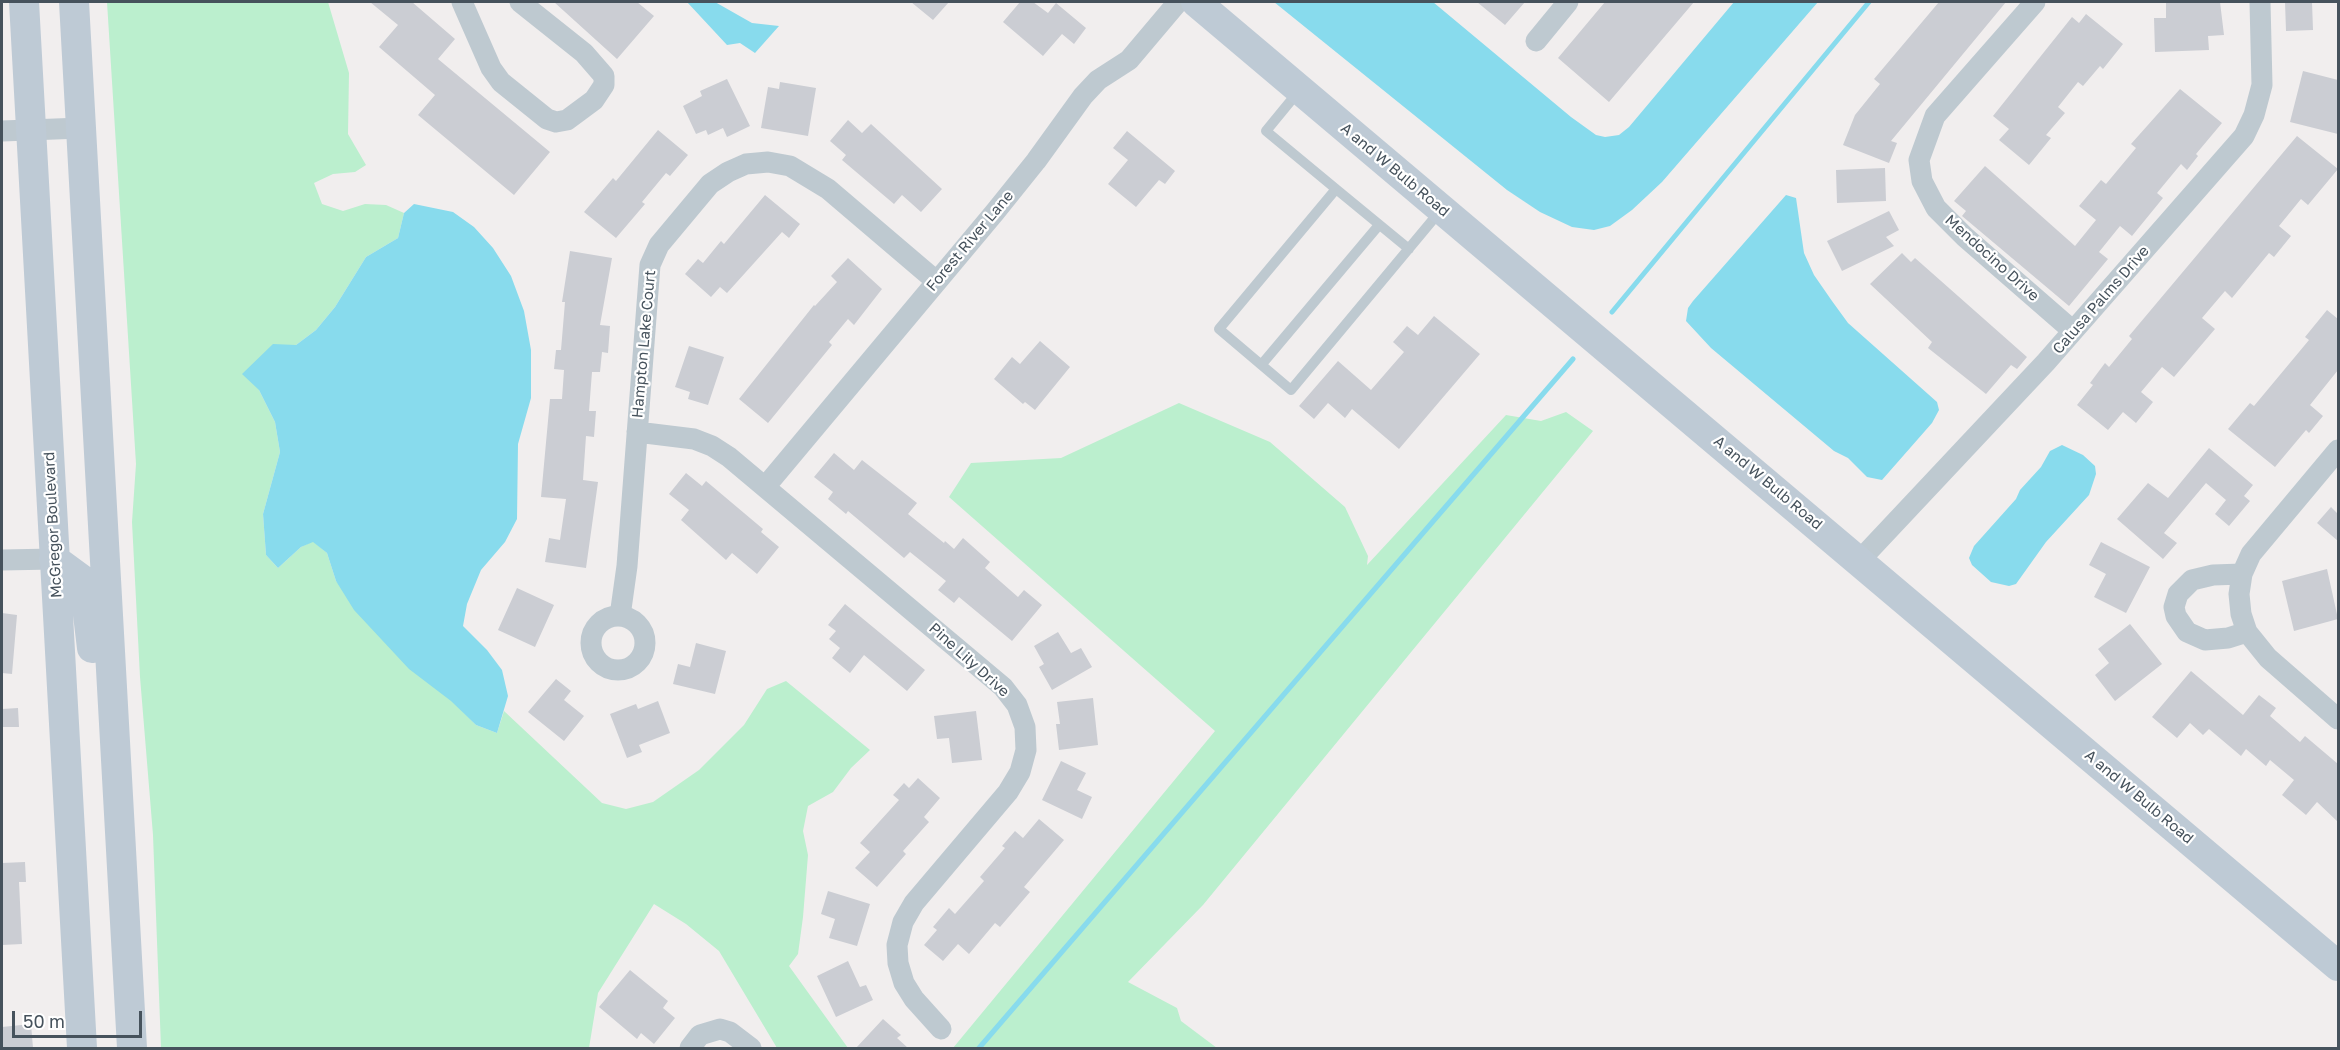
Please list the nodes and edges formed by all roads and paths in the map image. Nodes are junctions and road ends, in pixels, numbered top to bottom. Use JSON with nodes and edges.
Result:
{"nodes":[{"id":1,"x":24,"y":2,"type":"edge"},
{"id":2,"x":74,"y":2,"type":"edge"},
{"id":3,"x":462,"y":2,"type":"edge"},
{"id":4,"x":520,"y":2,"type":"edge"},
{"id":5,"x":1178,"y":2,"type":"edge"},
{"id":6,"x":1196,"y":2,"type":"edge"},
{"id":7,"x":1568,"y":2,"type":"edge"},
{"id":8,"x":2035,"y":2,"type":"edge"},
{"id":9,"x":2260,"y":2,"type":"edge"},
{"id":10,"x":1536,"y":41,"type":"dead end"},
{"id":11,"x":1300,"y":90,"type":"junction"},
{"id":12,"x":82,"y":128,"type":"junction"},
{"id":13,"x":31,"y":130,"type":"junction"},
{"id":14,"x":2,"y":132,"type":"edge"},
{"id":15,"x":1336,"y":189,"type":"junction"},
{"id":16,"x":1442,"y":210,"type":"junction"},
{"id":17,"x":1379,"y":225,"type":"junction"},
{"id":18,"x":1409,"y":249,"type":"junction"},
{"id":19,"x":936,"y":281,"type":"junction"},
{"id":20,"x":2073,"y":331,"type":"junction"},
{"id":21,"x":1262,"y":364,"type":"junction"},
{"id":22,"x":637,"y":432,"type":"junction"},
{"id":23,"x":2338,"y":450,"type":"edge"},
{"id":24,"x":765,"y":487,"type":"junction"},
{"id":25,"x":54,"y":559,"type":"junction"},
{"id":26,"x":2,"y":560,"type":"edge"},
{"id":27,"x":1860,"y":560,"type":"junction"},
{"id":28,"x":2242,"y":574,"type":"junction"},
{"id":29,"x":620,"y":616,"type":"dead end"},
{"id":30,"x":2247,"y":632,"type":"junction"},
{"id":31,"x":114,"y":719,"type":"junction"},
{"id":32,"x":2338,"y":719,"type":"edge"},
{"id":33,"x":2338,"y":966,"type":"edge"},
{"id":34,"x":941,"y":1029,"type":"dead end"},
{"id":35,"x":82,"y":1048,"type":"edge"},
{"id":36,"x":132,"y":1048,"type":"edge"},
{"id":37,"x":690,"y":1048,"type":"edge"},
{"id":38,"x":751,"y":1048,"type":"edge"}],
"edges":[{"from":1,"to":13,"type":"main road","name":"McGregor Boulevard"},
{"from":2,"to":12,"type":"main road"},
{"from":3,"to":4,"type":"street"},
{"from":5,"to":19,"type":"street","name":"Forest River Lane"},
{"from":6,"to":11,"type":"main road","name":"A and W Bulb Road"},
{"from":7,"to":10,"type":"street"},
{"from":8,"to":20,"type":"street","name":"Mendocino Drive"},
{"from":9,"to":20,"type":"street","name":"Calusa Palms Drive"},
{"from":11,"to":15,"type":"lane"},
{"from":11,"to":16,"type":"main road","name":"A and W Bulb Road"},
{"from":12,"to":13,"type":"street"},
{"from":12,"to":31,"type":"main road"},
{"from":13,"to":14,"type":"street"},
{"from":13,"to":25,"type":"main road","name":"McGregor Boulevard"},
{"from":15,"to":17,"type":"lane"},
{"from":15,"to":21,"type":"lane"},
{"from":16,"to":18,"type":"lane"},
{"from":16,"to":27,"type":"main road","name":"A and W Bulb Road"},
{"from":17,"to":18,"type":"lane"},
{"from":17,"to":21,"type":"lane"},
{"from":18,"to":21,"type":"lane"},
{"from":19,"to":22,"type":"street","name":"Hampton Lake Court"},
{"from":19,"to":24,"type":"street","name":"Forest River Lane"},
{"from":20,"to":27,"type":"street","name":"Calusa Palms Drive"},
{"from":22,"to":24,"type":"street","name":"Pine Lily Drive"},
{"from":22,"to":29,"type":"street","name":"Hampton Lake Court"},
{"from":23,"to":28,"type":"street"},
{"from":24,"to":34,"type":"street","name":"Pine Lily Drive"},
{"from":25,"to":26,"type":"street"},
{"from":25,"to":31,"type":"main road"},
{"from":25,"to":35,"type":"main road","name":"McGregor Boulevard"},
{"from":27,"to":33,"type":"main road","name":"A and W Bulb Road"},
{"from":28,"to":30,"type":"street"},
{"from":28,"to":30,"type":"street"},
{"from":30,"to":32,"type":"street"},
{"from":31,"to":36,"type":"main road"},
{"from":37,"to":38,"type":"street"}]}
